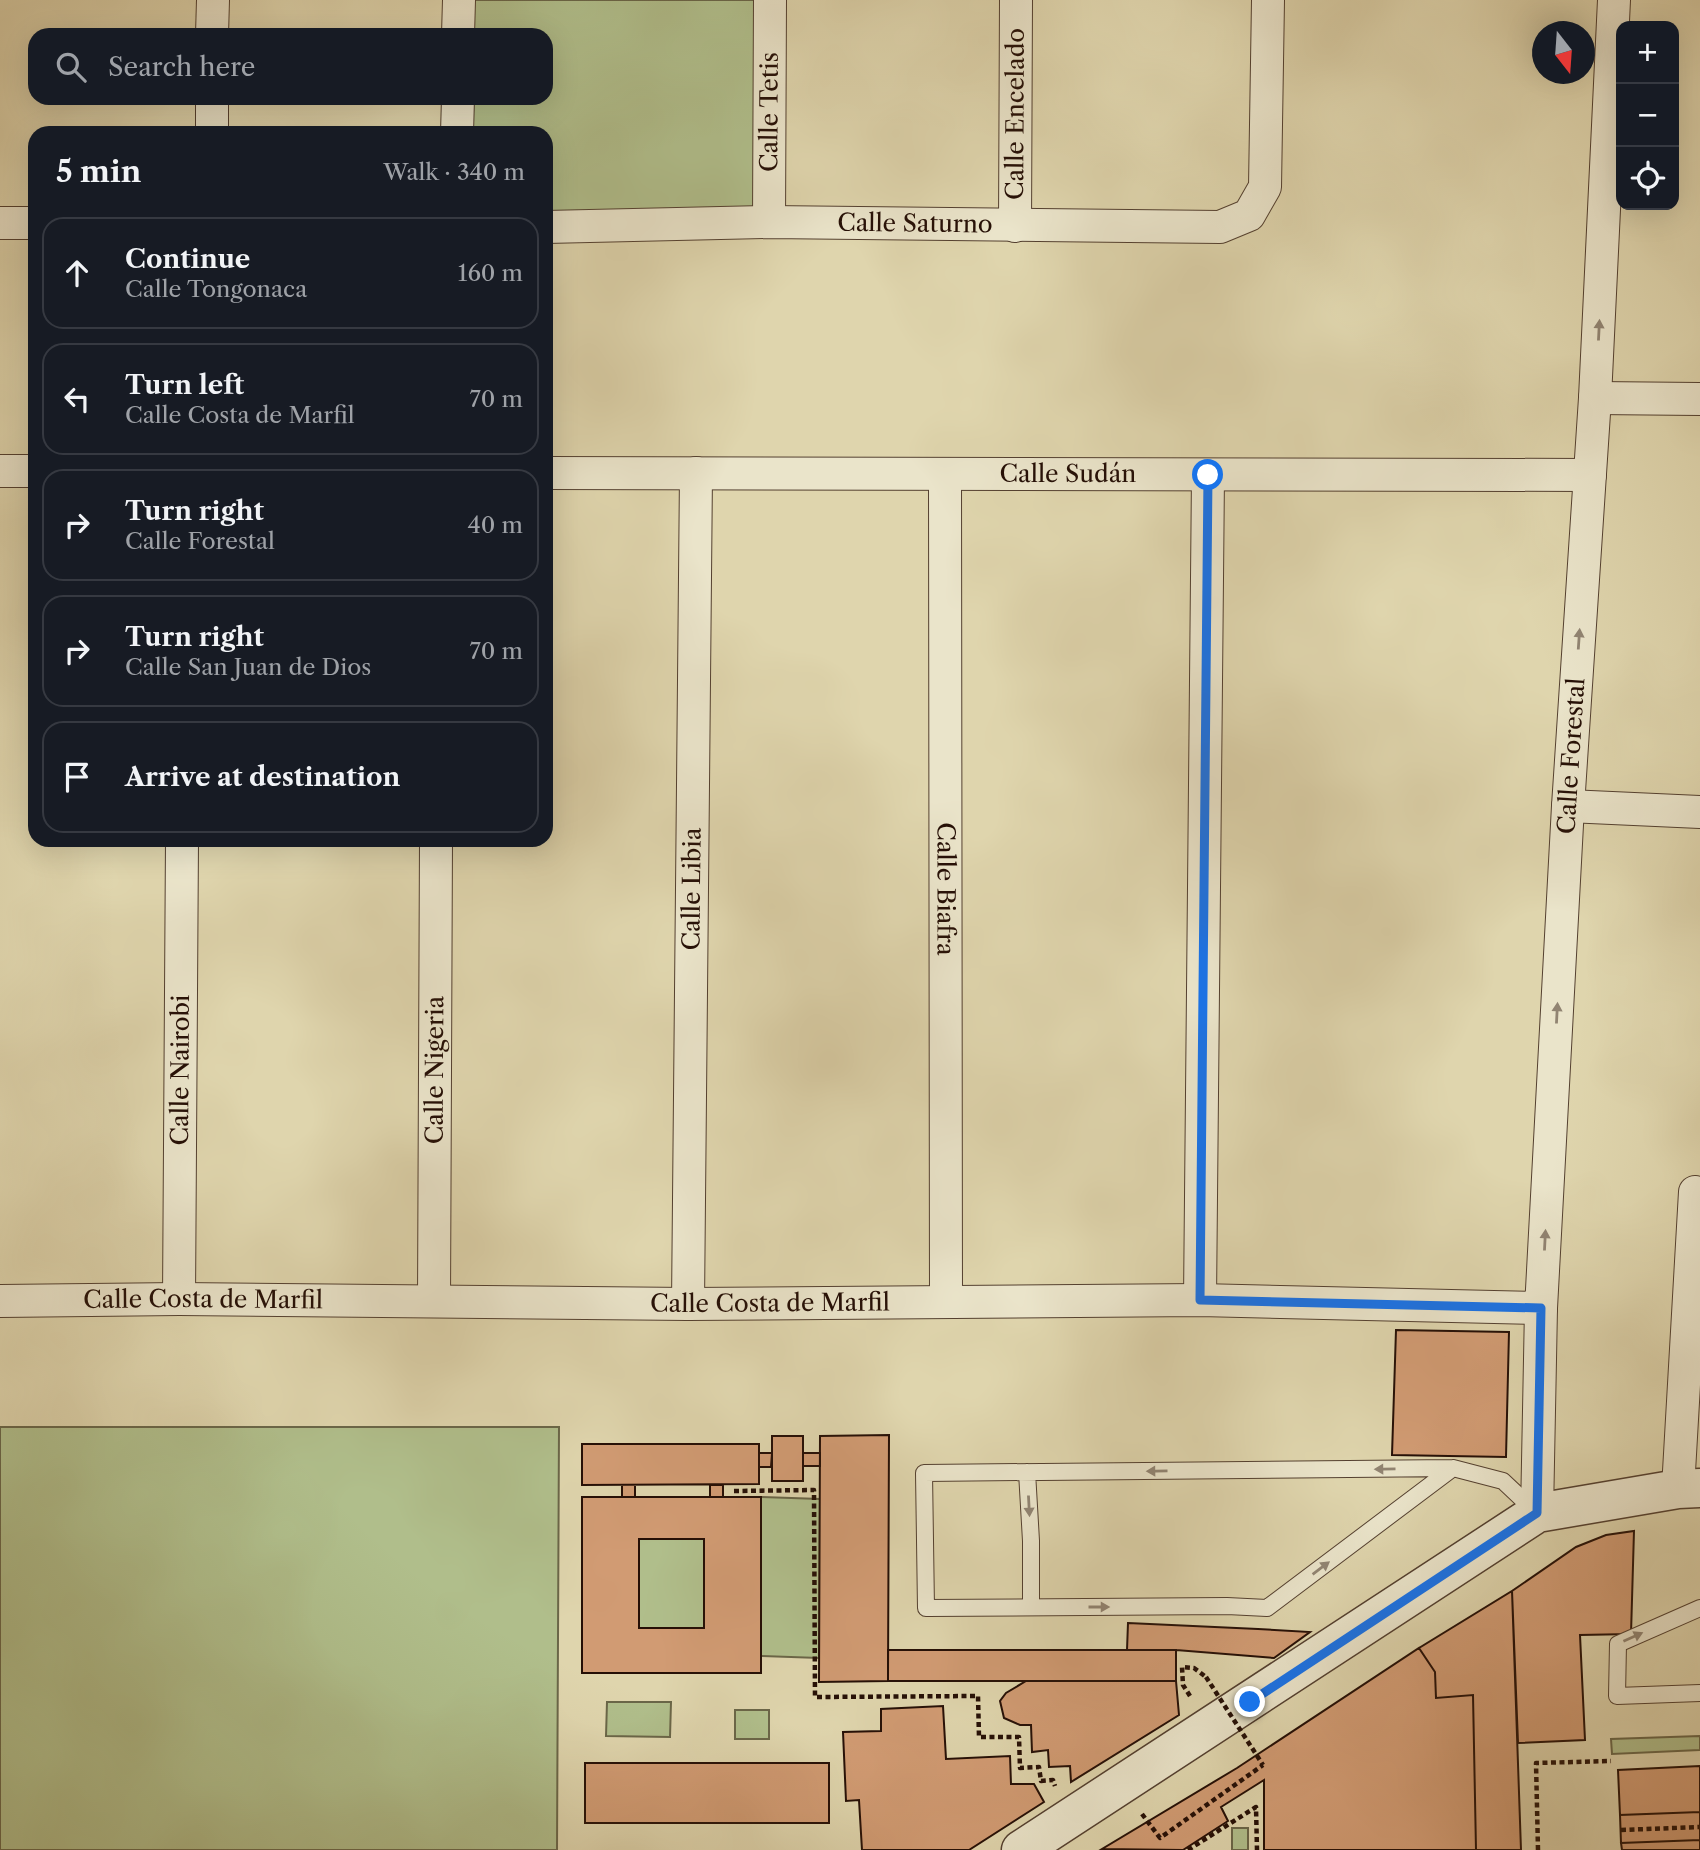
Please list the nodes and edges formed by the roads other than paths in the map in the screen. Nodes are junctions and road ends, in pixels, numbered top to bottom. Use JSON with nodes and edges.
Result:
{"nodes":[{"id":1,"x":213,"y":0,"type":"edge"},
{"id":2,"x":459,"y":0,"type":"edge"},
{"id":3,"x":770,"y":0,"type":"edge"},
{"id":4,"x":1016,"y":0,"type":"edge"},
{"id":5,"x":1268,"y":0,"type":"edge"},
{"id":6,"x":1614,"y":0,"type":"edge"},
{"id":7,"x":212,"y":28,"type":"edge"},
{"id":8,"x":458,"y":28,"type":"edge"},
{"id":9,"x":212,"y":105,"type":"edge"},
{"id":10,"x":458,"y":105,"type":"edge"},
{"id":11,"x":212,"y":126,"type":"edge"},
{"id":12,"x":457,"y":126,"type":"edge"},
{"id":13,"x":769,"y":222,"type":"junction"},
{"id":14,"x":0,"y":223,"type":"edge"},
{"id":15,"x":28,"y":223,"type":"edge"},
{"id":16,"x":1015,"y":226,"type":"junction"},
{"id":17,"x":553,"y":227,"type":"edge"},
{"id":18,"x":1595,"y":398,"type":"junction"},
{"id":19,"x":1700,"y":399,"type":"edge"},
{"id":20,"x":0,"y":471,"type":"edge"},
{"id":21,"x":28,"y":471,"type":"edge"},
{"id":22,"x":553,"y":473,"type":"edge"},
{"id":23,"x":696,"y":473,"type":"junction"},
{"id":24,"x":945,"y":474,"type":"junction"},
{"id":25,"x":1208,"y":475,"type":"junction"},
{"id":26,"x":1590,"y":475,"type":"junction"},
{"id":27,"x":1568,"y":806,"type":"junction"},
{"id":28,"x":1700,"y":813,"type":"edge"},
{"id":29,"x":182,"y":847,"type":"edge"},
{"id":30,"x":436,"y":847,"type":"edge"},
{"id":31,"x":1695,"y":1192,"type":"dead end"},
{"id":32,"x":179,"y":1298,"type":"junction"},
{"id":33,"x":1200,"y":1300,"type":"junction"},
{"id":34,"x":0,"y":1301,"type":"edge"},
{"id":35,"x":434,"y":1301,"type":"junction"},
{"id":36,"x":946,"y":1302,"type":"junction"},
{"id":37,"x":688,"y":1304,"type":"junction"},
{"id":38,"x":1541,"y":1308,"type":"junction"},
{"id":39,"x":1453,"y":1468,"type":"junction"},
{"id":40,"x":1027,"y":1472,"type":"junction"},
{"id":41,"x":1689,"y":1488,"type":"edge"},
{"id":42,"x":1537,"y":1513,"type":"junction"},
{"id":43,"x":1031,"y":1607,"type":"junction"},
{"id":44,"x":1700,"y":1608,"type":"edge"},
{"id":45,"x":1700,"y":1693,"type":"edge"},
{"id":46,"x":1021,"y":1850,"type":"edge"}],
"edges":[{"from":1,"to":7,"type":"street"},
{"from":2,"to":8,"type":"street"},
{"from":3,"to":13,"type":"street","name":"Calle Tetis"},
{"from":4,"to":16,"type":"street","name":"Calle Encelado"},
{"from":5,"to":16,"type":"street","name":"Calle Saturno"},
{"from":18,"to":6,"type":"street","name":"Calle Forestal","one_way":true},
{"from":9,"to":11,"type":"street"},
{"from":10,"to":12,"type":"street"},
{"from":13,"to":16,"type":"street","name":"Calle Saturno"},
{"from":13,"to":17,"type":"street","name":"Calle Saturno"},
{"from":14,"to":15,"type":"street"},
{"from":18,"to":19,"type":"street"},
{"from":18,"to":26,"type":"street","name":"Calle Forestal"},
{"from":20,"to":21,"type":"street"},
{"from":22,"to":23,"type":"street","name":"Calle Sudán"},
{"from":23,"to":24,"type":"street","name":"Calle Sudán"},
{"from":23,"to":37,"type":"street","name":"Calle Libia"},
{"from":24,"to":25,"type":"street","name":"Calle Sudán"},
{"from":24,"to":36,"type":"street","name":"Calle Biafra"},
{"from":25,"to":26,"type":"street","name":"Calle Sudán"},
{"from":25,"to":33,"type":"street"},
{"from":27,"to":26,"type":"street","name":"Calle Forestal","one_way":true},
{"from":27,"to":28,"type":"street"},
{"from":38,"to":27,"type":"street","name":"Calle Forestal","one_way":true},
{"from":29,"to":32,"type":"street","name":"Calle Nairobi"},
{"from":30,"to":35,"type":"street","name":"Calle Nigeria"},
{"from":31,"to":41,"type":"street"},
{"from":32,"to":34,"type":"street","name":"Calle Costa de Marfil"},
{"from":32,"to":35,"type":"street","name":"Calle Costa de Marfil"},
{"from":33,"to":36,"type":"street","name":"Calle Costa de Marfil"},
{"from":33,"to":38,"type":"street","name":"Calle Costa de Marfil"},
{"from":35,"to":37,"type":"street","name":"Calle Costa de Marfil"},
{"from":36,"to":37,"type":"street","name":"Calle Costa de Marfil"},
{"from":38,"to":42,"type":"street","name":"Calle Forestal"},
{"from":39,"to":40,"type":"lane","one_way":true},
{"from":39,"to":42,"type":"lane"},
{"from":43,"to":39,"type":"lane","one_way":true},
{"from":40,"to":43,"type":"lane","one_way":true},
{"from":40,"to":43,"type":"lane"},
{"from":41,"to":42,"type":"street"},
{"from":42,"to":46,"type":"street"},
{"from":45,"to":44,"type":"lane","one_way":true}]}
